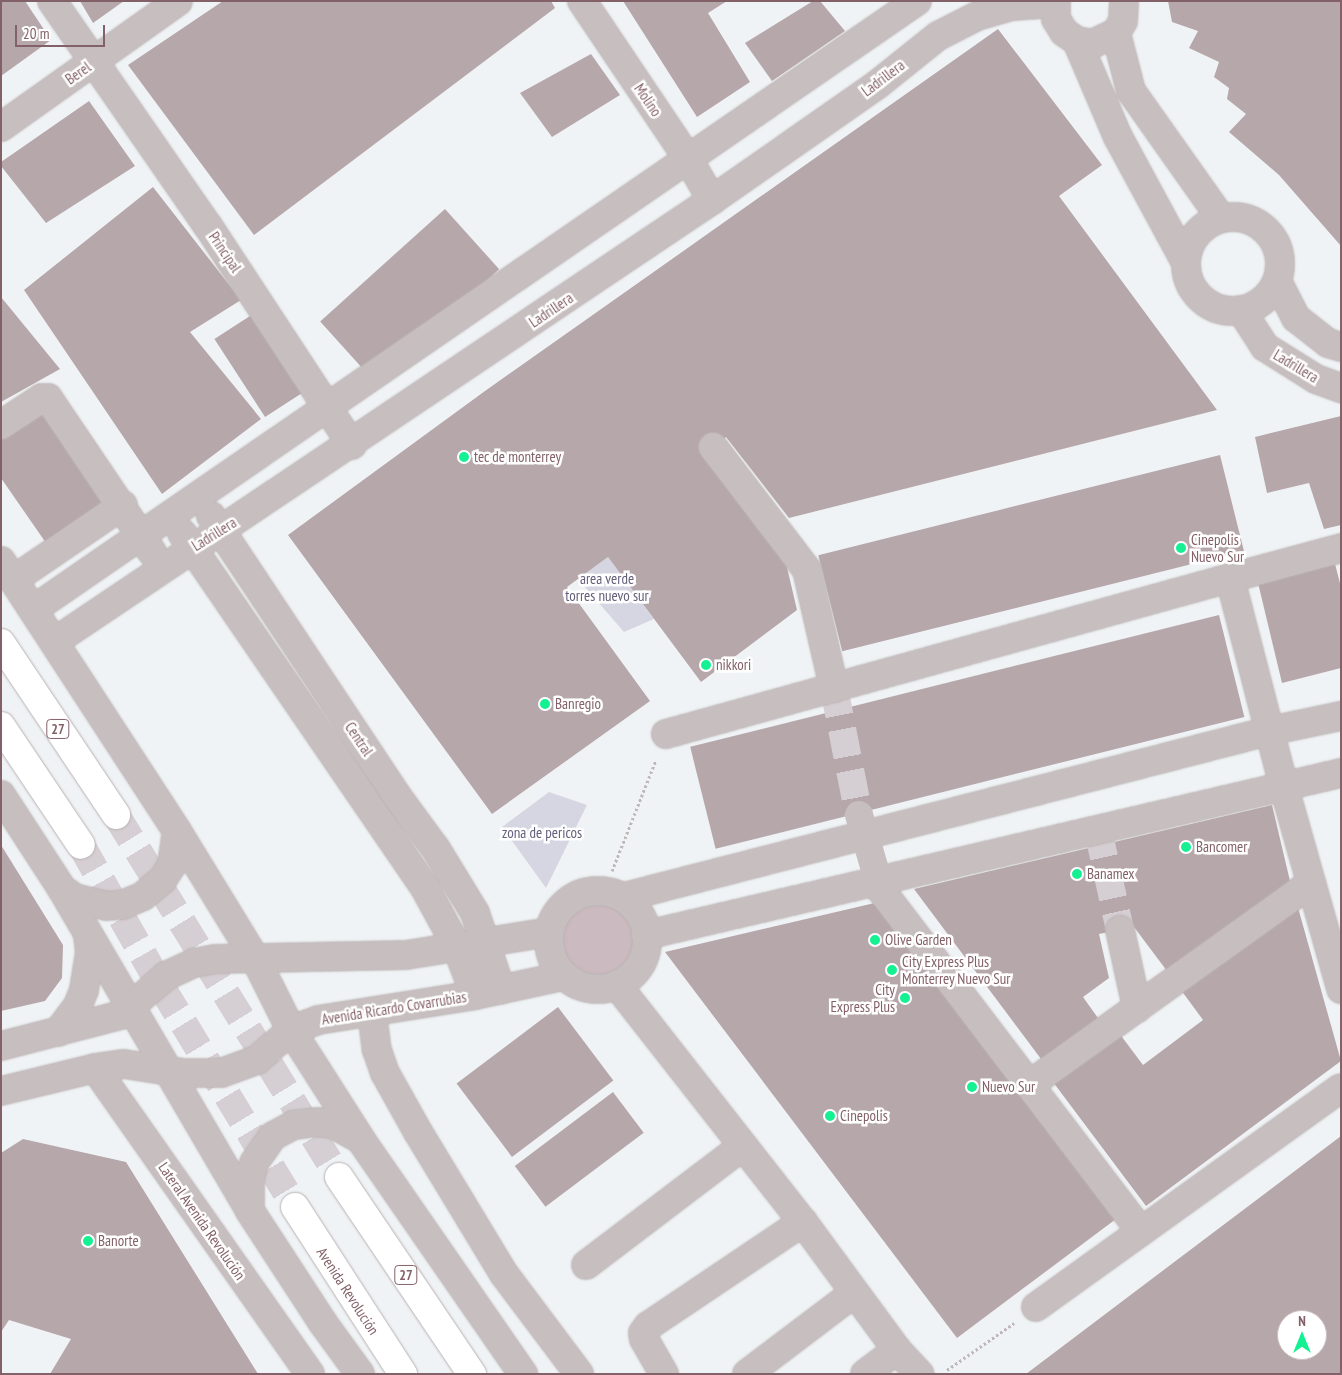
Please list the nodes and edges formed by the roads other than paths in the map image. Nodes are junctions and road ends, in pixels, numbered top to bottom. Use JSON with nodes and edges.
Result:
{"nodes":[{"id":1,"x":52,"y":1,"type":"edge"},
{"id":2,"x":178,"y":1,"type":"edge"},
{"id":3,"x":582,"y":1,"type":"edge"},
{"id":4,"x":917,"y":1,"type":"edge"},
{"id":5,"x":1124,"y":1,"type":"edge"},
{"id":6,"x":1056,"y":2,"type":"edge"},
{"id":7,"x":1116,"y":33,"type":"junction"},
{"id":8,"x":1077,"y":41,"type":"junction"},
{"id":9,"x":93,"y":62,"type":"junction"},
{"id":10,"x":1131,"y":91,"type":"junction"},
{"id":11,"x":1102,"y":102,"type":"junction"},
{"id":12,"x":1,"y":127,"type":"edge"},
{"id":13,"x":687,"y":157,"type":"junction"},
{"id":14,"x":712,"y":200,"type":"junction"},
{"id":15,"x":1221,"y":218,"type":"junction"},
{"id":16,"x":1185,"y":261,"type":"junction"},
{"id":17,"x":1277,"y":281,"type":"junction"},
{"id":18,"x":1242,"y":310,"type":"junction"},
{"id":19,"x":1341,"y":347,"type":"edge"},
{"id":20,"x":1341,"y":388,"type":"edge"},
{"id":21,"x":329,"y":406,"type":"junction"},
{"id":22,"x":1,"y":425,"type":"edge"},
{"id":23,"x":352,"y":445,"type":"junction"},
{"id":24,"x":712,"y":447,"type":"dead end"},
{"id":25,"x":198,"y":497,"type":"junction"},
{"id":26,"x":123,"y":505,"type":"junction"},
{"id":27,"x":171,"y":517,"type":"junction"},
{"id":28,"x":220,"y":530,"type":"junction"},
{"id":29,"x":143,"y":536,"type":"junction"},
{"id":30,"x":192,"y":547,"type":"junction"},
{"id":31,"x":1341,"y":548,"type":"edge"},
{"id":32,"x":161,"y":568,"type":"junction"},
{"id":33,"x":7,"y":571,"type":"edge"},
{"id":34,"x":1230,"y":578,"type":"junction"},
{"id":35,"x":34,"y":609,"type":"junction"},
{"id":36,"x":54,"y":642,"type":"junction"},
{"id":37,"x":1,"y":643,"type":"edge"},
{"id":38,"x":834,"y":688,"type":"junction"},
{"id":39,"x":1341,"y":716,"type":"edge"},
{"id":40,"x":1,"y":726,"type":"edge"},
{"id":41,"x":1269,"y":731,"type":"junction"},
{"id":42,"x":666,"y":734,"type":"road end"},
{"id":43,"x":1341,"y":773,"type":"edge"},
{"id":44,"x":1284,"y":788,"type":"junction"},
{"id":45,"x":1,"y":795,"type":"edge"},
{"id":46,"x":116,"y":815,"type":"tunnel mouth"},
{"id":47,"x":858,"y":815,"type":"tunnel mouth"},
{"id":48,"x":177,"y":831,"type":"junction"},
{"id":49,"x":81,"y":845,"type":"tunnel mouth"},
{"id":50,"x":1311,"y":883,"type":"junction"},
{"id":51,"x":62,"y":889,"type":"junction"},
{"id":52,"x":614,"y":894,"type":"junction"},
{"id":53,"x":1120,"y":930,"type":"tunnel mouth"},
{"id":54,"x":549,"y":932,"type":"junction"},
{"id":55,"x":88,"y":933,"type":"junction"},
{"id":56,"x":646,"y":935,"type":"junction"},
{"id":57,"x":485,"y":942,"type":"junction"},
{"id":58,"x":457,"y":947,"type":"junction"},
{"id":59,"x":256,"y":960,"type":"junction"},
{"id":60,"x":564,"y":976,"type":"junction"},
{"id":61,"x":618,"y":985,"type":"junction"},
{"id":62,"x":1341,"y":989,"type":"edge"},
{"id":63,"x":501,"y":990,"type":"junction"},
{"id":64,"x":475,"y":995,"type":"junction"},
{"id":65,"x":133,"y":1008,"type":"junction"},
{"id":66,"x":1137,"y":1008,"type":"junction"},
{"id":67,"x":372,"y":1012,"type":"junction"},
{"id":68,"x":291,"y":1030,"type":"junction"},
{"id":69,"x":58,"y":1032,"type":"junction"},
{"id":70,"x":1,"y":1046,"type":"edge"},
{"id":71,"x":95,"y":1068,"type":"junction"},
{"id":72,"x":165,"y":1068,"type":"junction"},
{"id":73,"x":1029,"y":1085,"type":"junction"},
{"id":74,"x":1341,"y":1088,"type":"edge"},
{"id":75,"x":1,"y":1091,"type":"edge"},
{"id":76,"x":361,"y":1140,"type":"junction"},
{"id":77,"x":743,"y":1146,"type":"junction"},
{"id":78,"x":339,"y":1177,"type":"tunnel mouth"},
{"id":79,"x":295,"y":1207,"type":"tunnel mouth"},
{"id":80,"x":250,"y":1211,"type":"junction"},
{"id":81,"x":803,"y":1222,"type":"junction"},
{"id":82,"x":1141,"y":1231,"type":"junction"},
{"id":83,"x":586,"y":1265,"type":"dead end"},
{"id":84,"x":854,"y":1293,"type":"junction"},
{"id":85,"x":1036,"y":1307,"type":"road end"},
{"id":86,"x":897,"y":1350,"type":"junction"},
{"id":87,"x":310,"y":1374,"type":"edge"},
{"id":88,"x":360,"y":1374,"type":"edge"},
{"id":89,"x":403,"y":1374,"type":"edge"},
{"id":90,"x":472,"y":1374,"type":"edge"},
{"id":91,"x":523,"y":1374,"type":"edge"},
{"id":92,"x":579,"y":1374,"type":"edge"},
{"id":93,"x":664,"y":1374,"type":"edge"},
{"id":94,"x":747,"y":1374,"type":"edge"},
{"id":95,"x":865,"y":1374,"type":"edge"},
{"id":96,"x":919,"y":1374,"type":"edge"}],
"edges":[{"from":1,"to":9,"type":"street","name":"Principal"},
{"from":2,"to":9,"type":"street","name":"Berel"},
{"from":3,"to":13,"type":"street","name":"Molino"},
{"from":4,"to":13,"type":"street"},
{"from":5,"to":7,"type":"street"},
{"from":6,"to":8,"type":"street","name":"Ladrillera"},
{"from":6,"to":14,"type":"street","name":"Ladrillera"},
{"from":7,"to":8,"type":"street"},
{"from":7,"to":10,"type":"street"},
{"from":8,"to":11,"type":"street","name":"Ladrillera"},
{"from":9,"to":12,"type":"street","name":"Berel"},
{"from":9,"to":21,"type":"street","name":"Principal"},
{"from":10,"to":11,"type":"street"},
{"from":10,"to":15,"type":"street"},
{"from":11,"to":16,"type":"street","name":"Ladrillera"},
{"from":13,"to":14,"type":"street","name":"Molino"},
{"from":13,"to":21,"type":"street"},
{"from":14,"to":23,"type":"street","name":"Ladrillera"},
{"from":15,"to":16,"type":"street"},
{"from":15,"to":17,"type":"street"},
{"from":16,"to":18,"type":"street","name":"Ladrillera"},
{"from":17,"to":18,"type":"street"},
{"from":17,"to":19,"type":"street"},
{"from":18,"to":20,"type":"street","name":"Ladrillera"},
{"from":21,"to":23,"type":"street","name":"Principal"},
{"from":21,"to":25,"type":"street"},
{"from":22,"to":26,"type":"street"},
{"from":23,"to":28,"type":"street","name":"Ladrillera"},
{"from":24,"to":38,"type":"street"},
{"from":25,"to":27,"type":"street"},
{"from":25,"to":28,"type":"street","name":"Central"},
{"from":26,"to":29,"type":"street"},
{"from":26,"to":33,"type":"street"},
{"from":27,"to":29,"type":"street"},
{"from":27,"to":30,"type":"street","name":"Central"},
{"from":28,"to":30,"type":"street","name":"Ladrillera"},
{"from":28,"to":57,"type":"street","name":"Central"},
{"from":29,"to":32,"type":"street"},
{"from":29,"to":35,"type":"street"},
{"from":30,"to":32,"type":"street","name":"Ladrillera"},
{"from":30,"to":58,"type":"street","name":"Central"},
{"from":31,"to":34,"type":"street"},
{"from":32,"to":36,"type":"street","name":"Ladrillera"},
{"from":33,"to":35,"type":"street"},
{"from":34,"to":38,"type":"street"},
{"from":34,"to":41,"type":"street"},
{"from":35,"to":36,"type":"street"},
{"from":36,"to":48,"type":"street"},
{"from":37,"to":46,"type":"main road","number":"27"},
{"from":38,"to":42,"type":"street"},
{"from":39,"to":41,"type":"street"},
{"from":40,"to":49,"type":"main road"},
{"from":41,"to":44,"type":"street"},
{"from":41,"to":52,"type":"street"},
{"from":43,"to":44,"type":"street"},
{"from":44,"to":50,"type":"street"},
{"from":44,"to":56,"type":"street"},
{"from":45,"to":51,"type":"street"},
{"from":47,"to":73,"type":"street","bridge":true},
{"from":48,"to":51,"type":"street"},
{"from":48,"to":59,"type":"street"},
{"from":50,"to":62,"type":"street"},
{"from":50,"to":66,"type":"street"},
{"from":51,"to":55,"type":"street"},
{"from":52,"to":54,"type":"street"},
{"from":52,"to":56,"type":"street"},
{"from":53,"to":66,"type":"street"},
{"from":54,"to":57,"type":"street"},
{"from":54,"to":60,"type":"street"},
{"from":55,"to":65,"type":"street"},
{"from":55,"to":69,"type":"street"},
{"from":56,"to":61,"type":"street"},
{"from":57,"to":58,"type":"street"},
{"from":57,"to":63,"type":"street","name":"Central"},
{"from":58,"to":59,"type":"street"},
{"from":58,"to":64,"type":"street","name":"Central"},
{"from":59,"to":65,"type":"street"},
{"from":59,"to":68,"type":"street"},
{"from":60,"to":61,"type":"street"},
{"from":60,"to":63,"type":"street","name":"Avenida Ricardo Covarrubias"},
{"from":61,"to":77,"type":"street"},
{"from":63,"to":64,"type":"street","name":"Avenida Ricardo Covarrubias"},
{"from":64,"to":67,"type":"street","name":"Avenida Ricardo Covarrubias"},
{"from":65,"to":69,"type":"street"},
{"from":65,"to":72,"type":"street"},
{"from":66,"to":73,"type":"street"},
{"from":67,"to":68,"type":"street","name":"Avenida Ricardo Covarrubias"},
{"from":67,"to":92,"type":"street"},
{"from":68,"to":72,"type":"street","name":"Avenida Ricardo Covarrubias"},
{"from":68,"to":76,"type":"street"},
{"from":69,"to":70,"type":"street"},
{"from":71,"to":72,"type":"street","name":"Avenida Ricardo Covarrubias"},
{"from":71,"to":75,"type":"street","name":"Avenida Ricardo Covarrubias"},
{"from":71,"to":87,"type":"street","name":"Lateral Avenida Revolución"},
{"from":72,"to":80,"type":"street"},
{"from":73,"to":82,"type":"street"},
{"from":74,"to":82,"type":"street"},
{"from":76,"to":80,"type":"street"},
{"from":76,"to":91,"type":"street"},
{"from":77,"to":81,"type":"street"},
{"from":77,"to":83,"type":"street"},
{"from":78,"to":90,"type":"main road","number":"27"},
{"from":79,"to":89,"type":"main road","name":"Avenida Revolución"},
{"from":80,"to":88,"type":"street"},
{"from":81,"to":84,"type":"street"},
{"from":81,"to":93,"type":"street"},
{"from":82,"to":85,"type":"street"},
{"from":84,"to":86,"type":"street"},
{"from":84,"to":94,"type":"street"},
{"from":86,"to":95,"type":"street"},
{"from":86,"to":96,"type":"street"}]}
